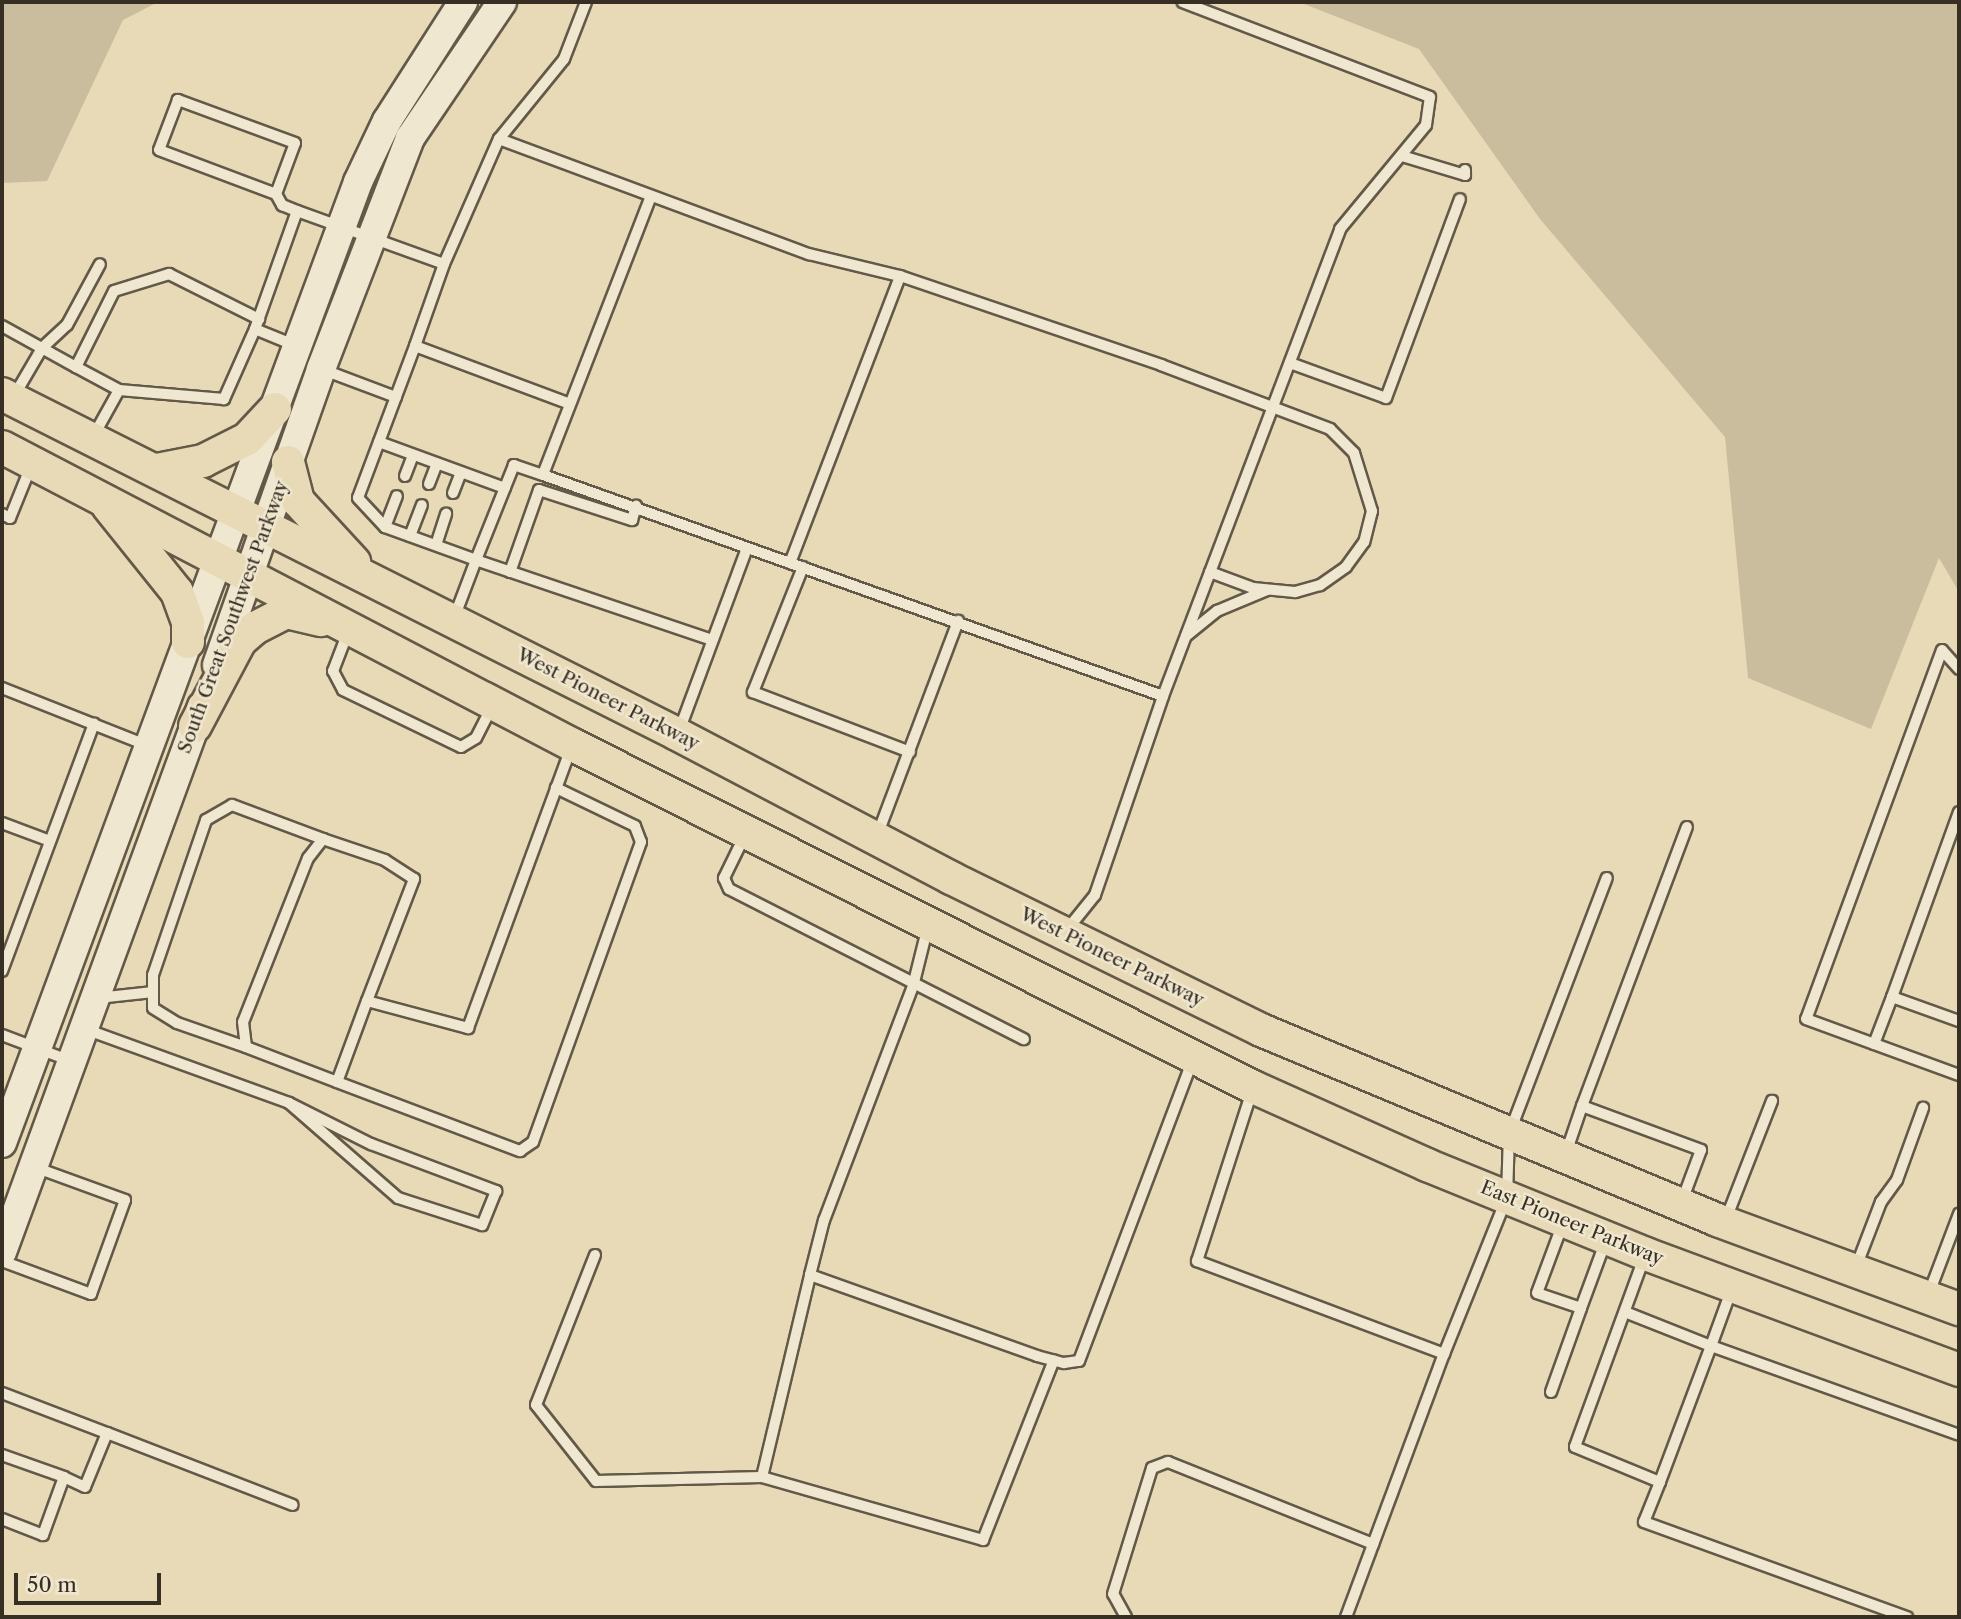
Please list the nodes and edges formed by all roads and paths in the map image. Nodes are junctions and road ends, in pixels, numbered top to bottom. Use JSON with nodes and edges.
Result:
{"nodes":[{"id":1,"x":463,"y":2,"type":"edge"},
{"id":2,"x":502,"y":2,"type":"edge"},
{"id":3,"x":586,"y":2,"type":"edge"},
{"id":4,"x":1183,"y":2,"type":"edge"},
{"id":5,"x":499,"y":139,"type":"junction"},
{"id":6,"x":1402,"y":156,"type":"junction"},
{"id":7,"x":1465,"y":170,"type":"dead end"},
{"id":8,"x":276,"y":194,"type":"junction"},
{"id":9,"x":651,"y":196,"type":"junction"},
{"id":10,"x":1460,"y":200,"type":"dead end"},
{"id":11,"x":297,"y":211,"type":"junction"},
{"id":12,"x":343,"y":225,"type":"junction"},
{"id":13,"x":371,"y":235,"type":"junction"},
{"id":14,"x":100,"y":264,"type":"dead end"},
{"id":15,"x":444,"y":264,"type":"junction"},
{"id":16,"x":900,"y":276,"type":"junction"},
{"id":17,"x":257,"y":324,"type":"junction"},
{"id":18,"x":2,"y":326,"type":"edge"},
{"id":19,"x":298,"y":346,"type":"junction"},
{"id":20,"x":415,"y":346,"type":"junction"},
{"id":21,"x":42,"y":348,"type":"junction"},
{"id":22,"x":1290,"y":363,"type":"junction"},
{"id":23,"x":76,"y":367,"type":"junction"},
{"id":24,"x":321,"y":369,"type":"junction"},
{"id":25,"x":119,"y":390,"type":"junction"},
{"id":26,"x":7,"y":397,"type":"edge"},
{"id":27,"x":396,"y":397,"type":"junction"},
{"id":28,"x":570,"y":404,"type":"junction"},
{"id":29,"x":1274,"y":407,"type":"junction"},
{"id":30,"x":275,"y":409,"type":"junction"},
{"id":31,"x":92,"y":438,"type":"junction"},
{"id":32,"x":379,"y":442,"type":"junction"},
{"id":33,"x":2,"y":447,"type":"edge"},
{"id":34,"x":413,"y":454,"type":"junction"},
{"id":35,"x":33,"y":462,"type":"junction"},
{"id":36,"x":288,"y":462,"type":"junction"},
{"id":37,"x":437,"y":463,"type":"junction"},
{"id":38,"x":157,"y":470,"type":"junction"},
{"id":39,"x":461,"y":472,"type":"junction"},
{"id":40,"x":405,"y":475,"type":"dead end"},
{"id":41,"x":543,"y":475,"type":"junction"},
{"id":42,"x":429,"y":484,"type":"dead end"},
{"id":43,"x":505,"y":488,"type":"junction"},
{"id":44,"x":453,"y":493,"type":"dead end"},
{"id":45,"x":98,"y":494,"type":"junction"},
{"id":46,"x":397,"y":496,"type":"dead end"},
{"id":47,"x":422,"y":505,"type":"dead end"},
{"id":48,"x":636,"y":506,"type":"junction"},
{"id":49,"x":2,"y":514,"type":"edge"},
{"id":50,"x":446,"y":514,"type":"dead end"},
{"id":51,"x":252,"y":520,"type":"junction"},
{"id":52,"x":385,"y":527,"type":"junction"},
{"id":53,"x":410,"y":536,"type":"junction"},
{"id":54,"x":436,"y":545,"type":"junction"},
{"id":55,"x":747,"y":548,"type":"junction"},
{"id":56,"x":220,"y":558,"type":"junction"},
{"id":57,"x":476,"y":560,"type":"junction"},
{"id":58,"x":790,"y":563,"type":"junction"},
{"id":59,"x":803,"y":567,"type":"junction"},
{"id":60,"x":510,"y":572,"type":"junction"},
{"id":61,"x":1210,"y":572,"type":"junction"},
{"id":62,"x":249,"y":574,"type":"junction"},
{"id":63,"x":381,"y":587,"type":"junction"},
{"id":64,"x":1268,"y":589,"type":"junction"},
{"id":65,"x":958,"y":621,"type":"junction"},
{"id":66,"x":453,"y":622,"type":"junction"},
{"id":67,"x":350,"y":626,"type":"junction"},
{"id":68,"x":1186,"y":636,"type":"junction"},
{"id":69,"x":712,"y":640,"type":"junction"},
{"id":70,"x":188,"y":642,"type":"junction"},
{"id":71,"x":1959,"y":669,"type":"edge"},
{"id":72,"x":2,"y":688,"type":"edge"},
{"id":73,"x":1163,"y":696,"type":"junction"},
{"id":74,"x":493,"y":703,"type":"junction"},
{"id":75,"x":94,"y":724,"type":"junction"},
{"id":76,"x":195,"y":726,"type":"junction"},
{"id":77,"x":677,"y":734,"type":"junction"},
{"id":78,"x":573,"y":744,"type":"junction"},
{"id":79,"x":146,"y":745,"type":"junction"},
{"id":80,"x":910,"y":752,"type":"junction"},
{"id":81,"x":556,"y":788,"type":"junction"},
{"id":82,"x":1959,"y":812,"type":"edge"},
{"id":83,"x":2,"y":823,"type":"edge"},
{"id":84,"x":1687,"y":827,"type":"dead end"},
{"id":85,"x":746,"y":832,"type":"junction"},
{"id":86,"x":877,"y":837,"type":"junction"},
{"id":87,"x":323,"y":839,"type":"junction"},
{"id":88,"x":50,"y":841,"type":"junction"},
{"id":89,"x":951,"y":878,"type":"junction"},
{"id":90,"x":1607,"y":878,"type":"dead end"},
{"id":91,"x":928,"y":925,"type":"junction"},
{"id":92,"x":1064,"y":934,"type":"junction"},
{"id":93,"x":2,"y":971,"type":"edge"},
{"id":94,"x":913,"y":986,"type":"junction"},
{"id":95,"x":153,"y":992,"type":"junction"},
{"id":96,"x":1892,"y":997,"type":"junction"},
{"id":97,"x":95,"y":999,"type":"junction"},
{"id":98,"x":367,"y":1001,"type":"junction"},
{"id":99,"x":1959,"y":1021,"type":"edge"},
{"id":100,"x":84,"y":1029,"type":"junction"},
{"id":101,"x":2,"y":1035,"type":"edge"},
{"id":102,"x":1024,"y":1039,"type":"dead end"},
{"id":103,"x":1874,"y":1044,"type":"junction"},
{"id":104,"x":246,"y":1047,"type":"junction"},
{"id":105,"x":37,"y":1048,"type":"junction"},
{"id":106,"x":1194,"y":1056,"type":"junction"},
{"id":107,"x":72,"y":1062,"type":"junction"},
{"id":108,"x":1959,"y":1075,"type":"edge"},
{"id":109,"x":337,"y":1082,"type":"junction"},
{"id":110,"x":1253,"y":1087,"type":"junction"},
{"id":111,"x":1772,"y":1101,"type":"dead end"},
{"id":112,"x":289,"y":1102,"type":"junction"},
{"id":113,"x":1582,"y":1107,"type":"junction"},
{"id":114,"x":1923,"y":1108,"type":"dead end"},
{"id":115,"x":1509,"y":1134,"type":"junction"},
{"id":116,"x":2,"y":1143,"type":"edge"},
{"id":117,"x":1565,"y":1156,"type":"junction"},
{"id":118,"x":33,"y":1166,"type":"junction"},
{"id":119,"x":1507,"y":1197,"type":"junction"},
{"id":120,"x":1681,"y":1205,"type":"junction"},
{"id":121,"x":1959,"y":1214,"type":"edge"},
{"id":122,"x":1564,"y":1220,"type":"junction"},
{"id":123,"x":1724,"y":1223,"type":"junction"},
{"id":124,"x":1606,"y":1238,"type":"junction"},
{"id":125,"x":2,"y":1252,"type":"edge"},
{"id":126,"x":1646,"y":1254,"type":"junction"},
{"id":127,"x":595,"y":1255,"type":"dead end"},
{"id":128,"x":2,"y":1261,"type":"edge"},
{"id":129,"x":1855,"y":1271,"type":"junction"},
{"id":130,"x":810,"y":1275,"type":"junction"},
{"id":131,"x":1733,"y":1285,"type":"junction"},
{"id":132,"x":1927,"y":1297,"type":"junction"},
{"id":133,"x":1581,"y":1308,"type":"junction"},
{"id":134,"x":1959,"y":1309,"type":"edge"},
{"id":135,"x":1625,"y":1311,"type":"junction"},
{"id":136,"x":1711,"y":1346,"type":"junction"},
{"id":137,"x":1444,"y":1354,"type":"junction"},
{"id":138,"x":1054,"y":1360,"type":"junction"},
{"id":139,"x":1959,"y":1370,"type":"edge"},
{"id":140,"x":1550,"y":1392,"type":"dead end"},
{"id":141,"x":2,"y":1393,"type":"edge"},
{"id":142,"x":107,"y":1433,"type":"junction"},
{"id":143,"x":1959,"y":1435,"type":"edge"},
{"id":144,"x":2,"y":1455,"type":"edge"},
{"id":145,"x":762,"y":1477,"type":"junction"},
{"id":146,"x":64,"y":1478,"type":"junction"},
{"id":147,"x":1660,"y":1482,"type":"junction"},
{"id":148,"x":293,"y":1504,"type":"dead end"},
{"id":149,"x":2,"y":1518,"type":"edge"},
{"id":150,"x":1373,"y":1544,"type":"junction"},
{"id":151,"x":1126,"y":1617,"type":"edge"},
{"id":152,"x":1346,"y":1617,"type":"edge"},
{"id":153,"x":1908,"y":1617,"type":"edge"}],
"edges":[{"from":1,"to":12,"type":"main road","name":"South Great Southwest Parkway"},
{"from":2,"to":13,"type":"main road","name":"South Great Southwest Parkway"},
{"from":3,"to":5,"type":"lane"},
{"from":4,"to":6,"type":"lane"},
{"from":5,"to":9,"type":"lane"},
{"from":5,"to":15,"type":"lane"},
{"from":6,"to":7,"type":"lane"},
{"from":6,"to":22,"type":"lane"},
{"from":8,"to":8,"type":"lane"},
{"from":8,"to":11,"type":"lane"},
{"from":9,"to":16,"type":"lane"},
{"from":9,"to":28,"type":"lane"},
{"from":10,"to":22,"type":"lane"},
{"from":11,"to":12,"type":"lane"},
{"from":11,"to":17,"type":"lane"},
{"from":12,"to":13,"type":"lane"},
{"from":12,"to":19,"type":"main road","name":"South Great Southwest Parkway"},
{"from":13,"to":15,"type":"lane"},
{"from":13,"to":24,"type":"main road","name":"South Great Southwest Parkway"},
{"from":14,"to":21,"type":"lane"},
{"from":15,"to":20,"type":"lane"},
{"from":16,"to":29,"type":"lane"},
{"from":16,"to":58,"type":"lane"},
{"from":17,"to":19,"type":"lane"},
{"from":17,"to":23,"type":"lane"},
{"from":17,"to":25,"type":"lane"},
{"from":18,"to":21,"type":"lane"},
{"from":19,"to":30,"type":"main road","name":"South Great Southwest Parkway"},
{"from":20,"to":27,"type":"lane"},
{"from":20,"to":28,"type":"lane"},
{"from":21,"to":23,"type":"lane"},
{"from":21,"to":26,"type":"lane"},
{"from":22,"to":29,"type":"lane"},
{"from":23,"to":25,"type":"lane"},
{"from":24,"to":27,"type":"lane"},
{"from":24,"to":36,"type":"main road","name":"South Great Southwest Parkway"},
{"from":25,"to":31,"type":"lane"},
{"from":26,"to":31,"type":"main road","name":"West Pioneer Parkway"},
{"from":27,"to":32,"type":"lane"},
{"from":28,"to":41,"type":"lane"},
{"from":29,"to":61,"type":"lane"},
{"from":29,"to":64,"type":"lane"},
{"from":30,"to":38,"type":"main road"},
{"from":30,"to":51,"type":"main road","name":"South Great Southwest Parkway"},
{"from":31,"to":38,"type":"main road","name":"West Pioneer Parkway"},
{"from":32,"to":34,"type":"lane"},
{"from":32,"to":52,"type":"lane"},
{"from":33,"to":35,"type":"main road"},
{"from":34,"to":37,"type":"lane"},
{"from":34,"to":40,"type":"lane"},
{"from":35,"to":45,"type":"main road"},
{"from":35,"to":49,"type":"lane"},
{"from":36,"to":51,"type":"main road","name":"South Great Southwest Parkway"},
{"from":36,"to":63,"type":"main road"},
{"from":37,"to":39,"type":"lane"},
{"from":37,"to":42,"type":"lane"},
{"from":38,"to":51,"type":"main road","name":"West Pioneer Parkway"},
{"from":39,"to":43,"type":"lane"},
{"from":39,"to":44,"type":"lane"},
{"from":41,"to":43,"type":"lane"},
{"from":41,"to":48,"type":"lane"},
{"from":43,"to":57,"type":"lane"},
{"from":45,"to":56,"type":"main road"},
{"from":45,"to":70,"type":"main road"},
{"from":46,"to":52,"type":"lane"},
{"from":47,"to":53,"type":"lane"},
{"from":48,"to":55,"type":"lane"},
{"from":48,"to":60,"type":"lane"},
{"from":50,"to":54,"type":"lane"},
{"from":51,"to":56,"type":"main road","name":"South Great Southwest Parkway"},
{"from":51,"to":62,"type":"main road","name":"South Great Southwest Parkway"},
{"from":51,"to":63,"type":"main road","name":"West Pioneer Parkway"},
{"from":52,"to":53,"type":"lane"},
{"from":53,"to":54,"type":"lane"},
{"from":54,"to":57,"type":"lane"},
{"from":55,"to":58,"type":"lane"},
{"from":55,"to":69,"type":"lane"},
{"from":56,"to":62,"type":"main road"},
{"from":56,"to":70,"type":"main road","name":"South Great Southwest Parkway"},
{"from":57,"to":60,"type":"lane"},
{"from":57,"to":66,"type":"lane"},
{"from":58,"to":59,"type":"lane"},
{"from":59,"to":65,"type":"lane"},
{"from":59,"to":80,"type":"lane"},
{"from":60,"to":69,"type":"lane"},
{"from":61,"to":64,"type":"lane"},
{"from":61,"to":68,"type":"lane"},
{"from":62,"to":67,"type":"main road"},
{"from":62,"to":76,"type":"main road","name":"South Great Southwest Parkway"},
{"from":63,"to":66,"type":"main road","name":"West Pioneer Parkway"},
{"from":64,"to":68,"type":"lane"},
{"from":65,"to":73,"type":"lane"},
{"from":65,"to":80,"type":"lane"},
{"from":66,"to":77,"type":"main road","name":"West Pioneer Parkway"},
{"from":67,"to":74,"type":"main road"},
{"from":67,"to":74,"type":"lane"},
{"from":67,"to":76,"type":"main road"},
{"from":68,"to":73,"type":"lane"},
{"from":69,"to":77,"type":"lane"},
{"from":70,"to":79,"type":"main road","name":"South Great Southwest Parkway"},
{"from":71,"to":103,"type":"lane"},
{"from":72,"to":75,"type":"lane"},
{"from":73,"to":92,"type":"lane"},
{"from":74,"to":78,"type":"main road"},
{"from":75,"to":79,"type":"lane"},
{"from":75,"to":88,"type":"lane"},
{"from":76,"to":97,"type":"main road","name":"South Great Southwest Parkway"},
{"from":77,"to":86,"type":"main road","name":"West Pioneer Parkway"},
{"from":78,"to":81,"type":"lane"},
{"from":78,"to":85,"type":"main road"},
{"from":79,"to":105,"type":"main road","name":"South Great Southwest Parkway"},
{"from":80,"to":86,"type":"lane"},
{"from":81,"to":98,"type":"lane"},
{"from":81,"to":109,"type":"lane"},
{"from":82,"to":96,"type":"lane"},
{"from":83,"to":88,"type":"lane"},
{"from":84,"to":113,"type":"lane"},
{"from":85,"to":91,"type":"main road"},
{"from":85,"to":94,"type":"lane"},
{"from":86,"to":89,"type":"main road","name":"West Pioneer Parkway"},
{"from":87,"to":95,"type":"lane"},
{"from":87,"to":98,"type":"lane"},
{"from":87,"to":104,"type":"lane"},
{"from":88,"to":93,"type":"lane"},
{"from":89,"to":91,"type":"main road"},
{"from":89,"to":92,"type":"main road","name":"West Pioneer Parkway"},
{"from":90,"to":115,"type":"lane"},
{"from":91,"to":94,"type":"lane"},
{"from":91,"to":106,"type":"main road"},
{"from":92,"to":115,"type":"main road","name":"West Pioneer Parkway"},
{"from":94,"to":102,"type":"lane"},
{"from":94,"to":130,"type":"lane"},
{"from":95,"to":97,"type":"lane"},
{"from":95,"to":104,"type":"lane"},
{"from":96,"to":99,"type":"lane"},
{"from":96,"to":103,"type":"lane"},
{"from":97,"to":100,"type":"main road","name":"South Great Southwest Parkway"},
{"from":98,"to":109,"type":"lane"},
{"from":100,"to":107,"type":"main road","name":"South Great Southwest Parkway"},
{"from":100,"to":112,"type":"lane"},
{"from":101,"to":105,"type":"lane"},
{"from":103,"to":108,"type":"lane"},
{"from":104,"to":109,"type":"lane"},
{"from":105,"to":107,"type":"lane"},
{"from":105,"to":116,"type":"main road","name":"South Great Southwest Parkway"},
{"from":106,"to":110,"type":"main road","name":"East Pioneer Parkway"},
{"from":106,"to":138,"type":"lane"},
{"from":107,"to":118,"type":"main road","name":"South Great Southwest Parkway"},
{"from":110,"to":119,"type":"main road","name":"East Pioneer Parkway"},
{"from":110,"to":137,"type":"lane"},
{"from":111,"to":123,"type":"lane"},
{"from":112,"to":112,"type":"lane"},
{"from":113,"to":117,"type":"lane"},
{"from":113,"to":120,"type":"lane"},
{"from":114,"to":129,"type":"lane"},
{"from":115,"to":117,"type":"main road"},
{"from":115,"to":119,"type":"lane"},
{"from":117,"to":120,"type":"main road"},
{"from":118,"to":125,"type":"main road","name":"South Great Southwest Parkway"},
{"from":118,"to":128,"type":"lane"},
{"from":119,"to":122,"type":"main road","name":"East Pioneer Parkway"},
{"from":119,"to":137,"type":"lane"},
{"from":120,"to":123,"type":"main road"},
{"from":121,"to":132,"type":"lane"},
{"from":122,"to":124,"type":"main road","name":"East Pioneer Parkway"},
{"from":122,"to":133,"type":"lane"},
{"from":123,"to":129,"type":"main road"},
{"from":124,"to":126,"type":"main road","name":"East Pioneer Parkway"},
{"from":124,"to":133,"type":"lane"},
{"from":126,"to":131,"type":"main road","name":"East Pioneer Parkway"},
{"from":126,"to":135,"type":"lane"},
{"from":127,"to":145,"type":"lane"},
{"from":129,"to":132,"type":"main road"},
{"from":130,"to":138,"type":"lane"},
{"from":130,"to":145,"type":"lane"},
{"from":131,"to":136,"type":"lane"},
{"from":131,"to":139,"type":"main road","name":"East Pioneer Parkway"},
{"from":132,"to":134,"type":"main road"},
{"from":133,"to":140,"type":"lane"},
{"from":135,"to":136,"type":"lane"},
{"from":135,"to":147,"type":"lane"},
{"from":136,"to":143,"type":"lane"},
{"from":136,"to":147,"type":"lane"},
{"from":137,"to":150,"type":"lane"},
{"from":138,"to":145,"type":"lane"},
{"from":141,"to":142,"type":"lane"},
{"from":142,"to":146,"type":"lane"},
{"from":142,"to":148,"type":"lane"},
{"from":144,"to":146,"type":"lane"},
{"from":146,"to":149,"type":"lane"},
{"from":147,"to":153,"type":"lane"},
{"from":150,"to":151,"type":"lane"},
{"from":150,"to":152,"type":"lane"}]}
